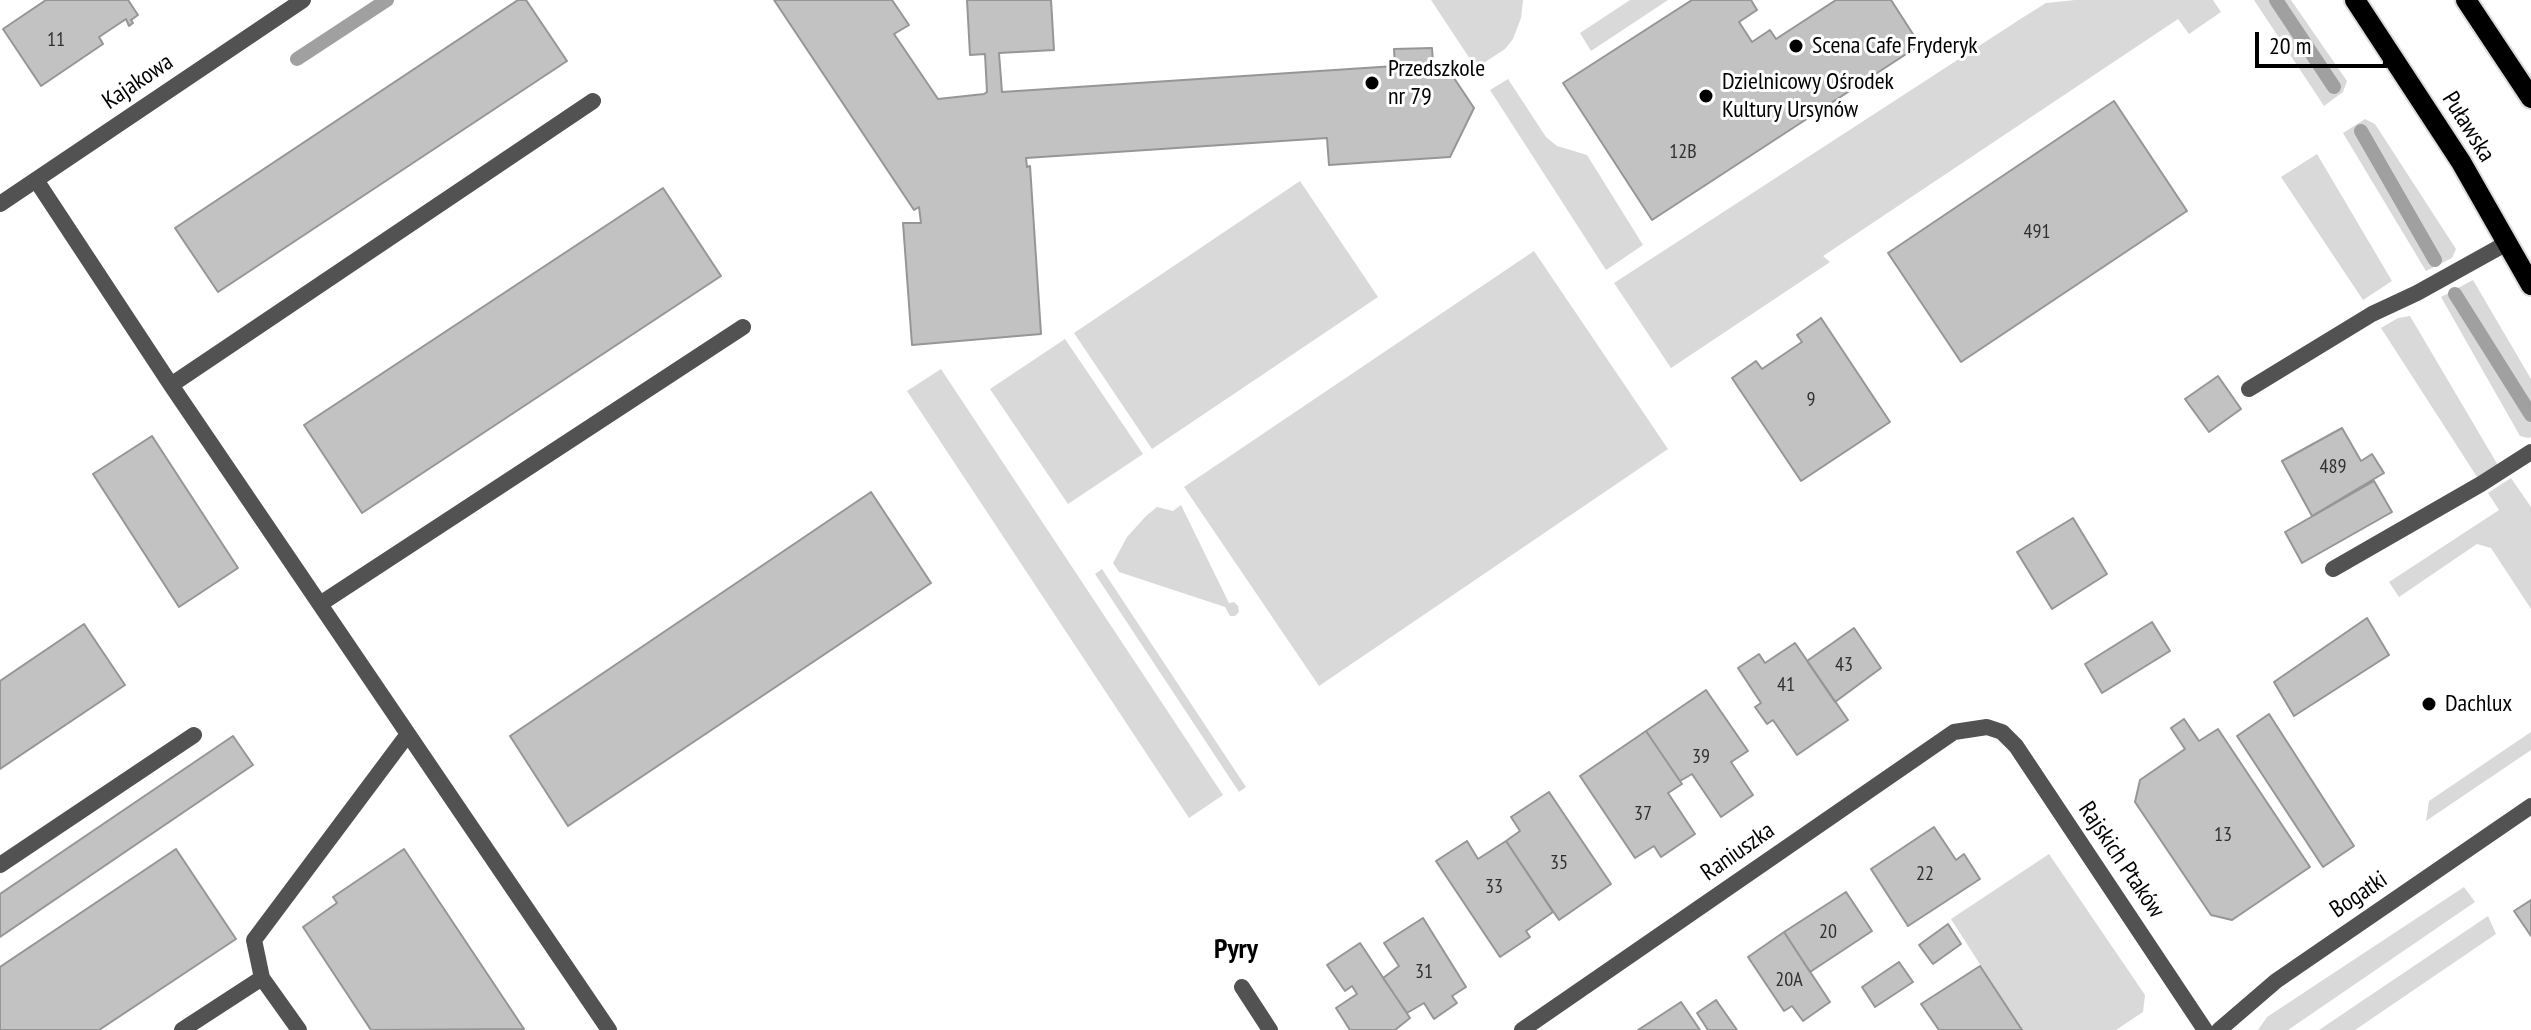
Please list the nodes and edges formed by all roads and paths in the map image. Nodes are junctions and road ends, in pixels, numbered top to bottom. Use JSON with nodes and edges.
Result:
{"nodes":[{"id":1,"x":303,"y":0,"type":"edge"},
{"id":2,"x":2355,"y":0,"type":"edge"},
{"id":3,"x":2466,"y":0,"type":"edge"},
{"id":4,"x":2531,"y":98,"type":"edge"},
{"id":5,"x":593,"y":101,"type":"dead end"},
{"id":6,"x":36,"y":180,"type":"junction"},
{"id":7,"x":0,"y":204,"type":"edge"},
{"id":8,"x":2507,"y":243,"type":"junction"},
{"id":9,"x":2531,"y":285,"type":"edge"},
{"id":10,"x":743,"y":327,"type":"dead end"},
{"id":11,"x":171,"y":385,"type":"junction"},
{"id":12,"x":2249,"y":389,"type":"dead end"},
{"id":13,"x":2531,"y":452,"type":"edge"},
{"id":14,"x":2333,"y":569,"type":"dead end"},
{"id":15,"x":320,"y":604,"type":"junction"},
{"id":16,"x":1987,"y":727,"type":"joint"},
{"id":17,"x":408,"y":734,"type":"junction"},
{"id":18,"x":194,"y":735,"type":"dead end"},
{"id":19,"x":2531,"y":806,"type":"edge"},
{"id":20,"x":0,"y":865,"type":"edge"},
{"id":21,"x":262,"y":978,"type":"junction"},
{"id":22,"x":1242,"y":987,"type":"dead end"},
{"id":23,"x":182,"y":1030,"type":"edge"},
{"id":24,"x":299,"y":1030,"type":"edge"},
{"id":25,"x":609,"y":1030,"type":"edge"},
{"id":26,"x":1270,"y":1030,"type":"edge"},
{"id":27,"x":1522,"y":1030,"type":"edge"},
{"id":28,"x":2205,"y":1030,"type":"edge"},
{"id":29,"x":2219,"y":1030,"type":"edge"}],
"edges":[{"from":1,"to":6,"type":"street","name":"Kajakowa"},
{"from":2,"to":8,"type":"main road","name":"Puławska"},
{"from":3,"to":4,"type":"main road"},
{"from":5,"to":11,"type":"street"},
{"from":6,"to":7,"type":"street","name":"Kajakowa"},
{"from":6,"to":11,"type":"street"},
{"from":8,"to":9,"type":"main road","name":"Puławska"},
{"from":8,"to":12,"type":"street"},
{"from":10,"to":15,"type":"street"},
{"from":11,"to":15,"type":"street"},
{"from":13,"to":14,"type":"street"},
{"from":15,"to":17,"type":"street"},
{"from":16,"to":27,"type":"street","name":"Raniuszka"},
{"from":16,"to":28,"type":"street","name":"Rajskich Ptaków"},
{"from":17,"to":21,"type":"street"},
{"from":17,"to":25,"type":"street"},
{"from":18,"to":20,"type":"street"},
{"from":19,"to":29,"type":"street","name":"Bogatki"},
{"from":21,"to":23,"type":"street"},
{"from":21,"to":24,"type":"street"},
{"from":22,"to":26,"type":"street"}]}
